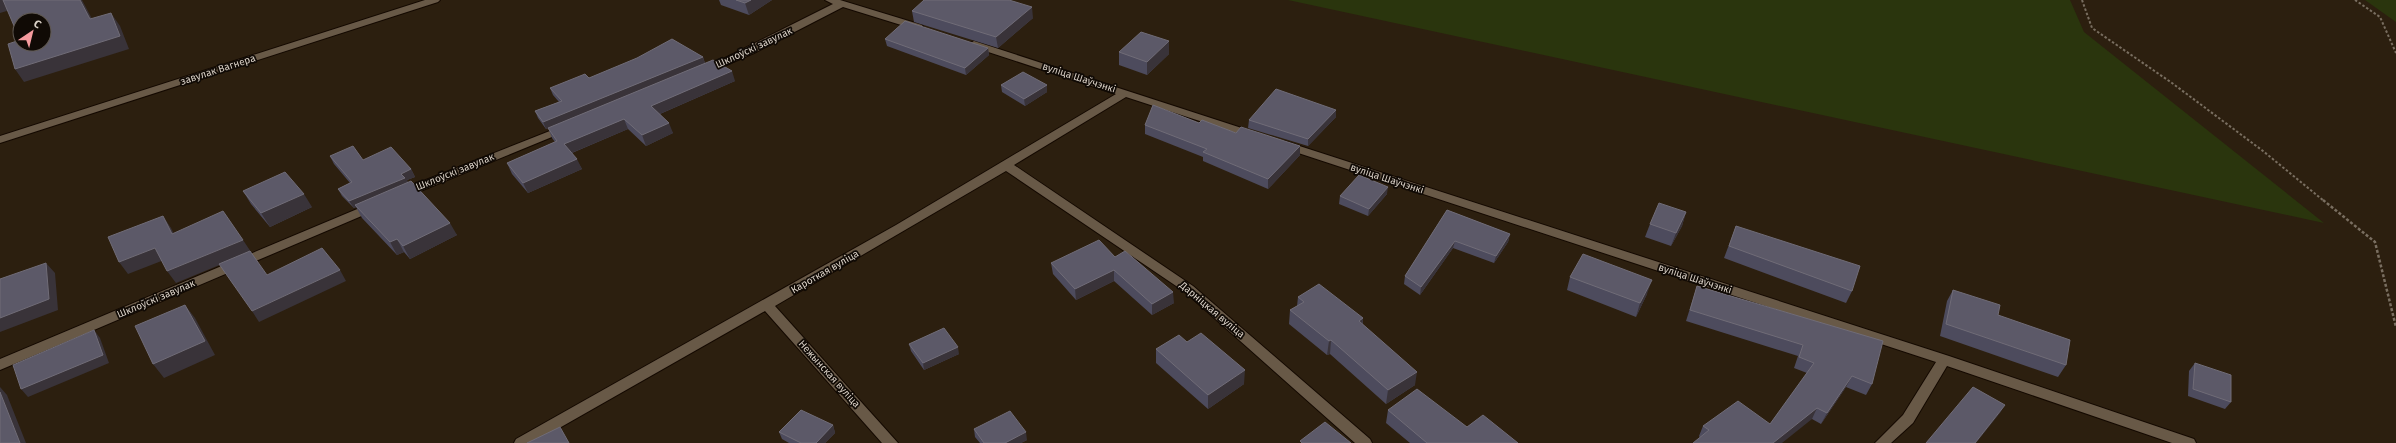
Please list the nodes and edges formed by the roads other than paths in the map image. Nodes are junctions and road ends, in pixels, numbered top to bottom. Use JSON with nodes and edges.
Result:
{"nodes":[{"id":1,"x":435,"y":0,"type":"edge"},
{"id":2,"x":830,"y":0,"type":"edge"},
{"id":3,"x":841,"y":4,"type":"junction"},
{"id":4,"x":930,"y":31,"type":"edge"},
{"id":5,"x":960,"y":40,"type":"edge"},
{"id":6,"x":692,"y":75,"type":"edge"},
{"id":7,"x":1124,"y":93,"type":"junction"},
{"id":8,"x":576,"y":123,"type":"edge"},
{"id":9,"x":1261,"y":138,"type":"edge"},
{"id":10,"x":0,"y":140,"type":"edge"},
{"id":11,"x":1276,"y":143,"type":"edge"},
{"id":12,"x":1007,"y":166,"type":"junction"},
{"id":13,"x":767,"y":305,"type":"junction"},
{"id":14,"x":1944,"y":360,"type":"junction"},
{"id":15,"x":0,"y":365,"type":"edge"},
{"id":16,"x":520,"y":443,"type":"edge"},
{"id":17,"x":891,"y":443,"type":"edge"},
{"id":18,"x":1366,"y":443,"type":"edge"},
{"id":19,"x":1882,"y":443,"type":"edge"},
{"id":20,"x":2189,"y":443,"type":"edge"}],
"edges":[{"from":1,"to":10,"type":"street","name":"завулак Вагнера"},
{"from":2,"to":3,"type":"street"},
{"from":3,"to":4,"type":"street"},
{"from":3,"to":6,"type":"street","name":"Шклоўскі завулак"},
{"from":5,"to":7,"type":"street","name":"вуліца Шаўчэнкі"},
{"from":7,"to":9,"type":"street","name":"вуліца Шаўчэнкі"},
{"from":7,"to":12,"type":"street","name":"Кароткая вуліца"},
{"from":8,"to":15,"type":"street","name":"Шклоўскі завулак"},
{"from":11,"to":14,"type":"street","name":"вуліца Шаўчэнкі"},
{"from":12,"to":13,"type":"street","name":"Кароткая вуліца"},
{"from":12,"to":18,"type":"street","name":"Дарніцкая вуліца"},
{"from":13,"to":16,"type":"street","name":"Кароткая вуліца"},
{"from":13,"to":17,"type":"street","name":"Нежынская вуліца"},
{"from":14,"to":19,"type":"street"},
{"from":14,"to":20,"type":"street","name":"вуліца Шаўчэнкі"}]}
